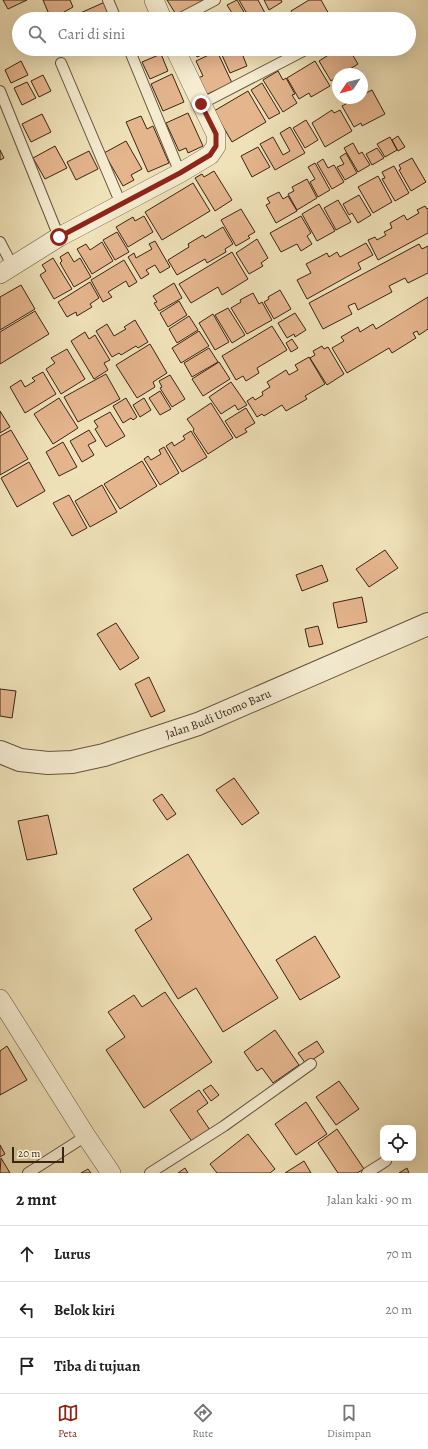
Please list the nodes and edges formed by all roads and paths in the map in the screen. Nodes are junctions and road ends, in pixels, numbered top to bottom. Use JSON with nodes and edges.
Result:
{"nodes":[{"id":1,"x":108,"y":0,"type":"edge"},
{"id":2,"x":154,"y":0,"type":"edge"},
{"id":3,"x":215,"y":0,"type":"edge"},
{"id":4,"x":113,"y":12,"type":"edge"},
{"id":5,"x":159,"y":12,"type":"edge"},
{"id":6,"x":192,"y":12,"type":"edge"},
{"id":7,"x":132,"y":56,"type":"edge"},
{"id":8,"x":178,"y":56,"type":"edge"},
{"id":9,"x":293,"y":56,"type":"edge"},
{"id":10,"x":61,"y":63,"type":"dead end"},
{"id":11,"x":0,"y":91,"type":"edge"},
{"id":12,"x":201,"y":104,"type":"junction"},
{"id":13,"x":180,"y":173,"type":"junction"},
{"id":14,"x":121,"y":204,"type":"junction"},
{"id":15,"x":59,"y":237,"type":"junction"},
{"id":16,"x":0,"y":242,"type":"edge"},
{"id":17,"x":7,"y":270,"type":"edge"},
{"id":18,"x":428,"y":624,"type":"edge"},
{"id":19,"x":0,"y":752,"type":"edge"},
{"id":20,"x":0,"y":1000,"type":"edge"},
{"id":21,"x":311,"y":1064,"type":"dead end"},
{"id":22,"x":86,"y":1136,"type":"junction"},
{"id":23,"x":386,"y":1161,"type":"dead end"},
{"id":24,"x":28,"y":1173,"type":"edge"},
{"id":25,"x":111,"y":1173,"type":"edge"},
{"id":26,"x":150,"y":1173,"type":"edge"},
{"id":27,"x":366,"y":1173,"type":"edge"}],
"edges":[{"from":1,"to":4,"type":"lane"},
{"from":2,"to":5,"type":"street"},
{"from":3,"to":6,"type":"lane"},
{"from":7,"to":13,"type":"lane"},
{"from":8,"to":12,"type":"street"},
{"from":9,"to":12,"type":"lane"},
{"from":10,"to":14,"type":"lane"},
{"from":11,"to":15,"type":"lane"},
{"from":12,"to":13,"type":"street"},
{"from":13,"to":14,"type":"street"},
{"from":14,"to":15,"type":"street"},
{"from":15,"to":17,"type":"street"},
{"from":16,"to":17,"type":"lane"},
{"from":18,"to":19,"type":"street","name":"Jalan Budi Utomo Baru"},
{"from":20,"to":22,"type":"street"},
{"from":21,"to":26,"type":"lane"},
{"from":22,"to":24,"type":"lane"},
{"from":22,"to":25,"type":"street"},
{"from":23,"to":27,"type":"lane"}]}
